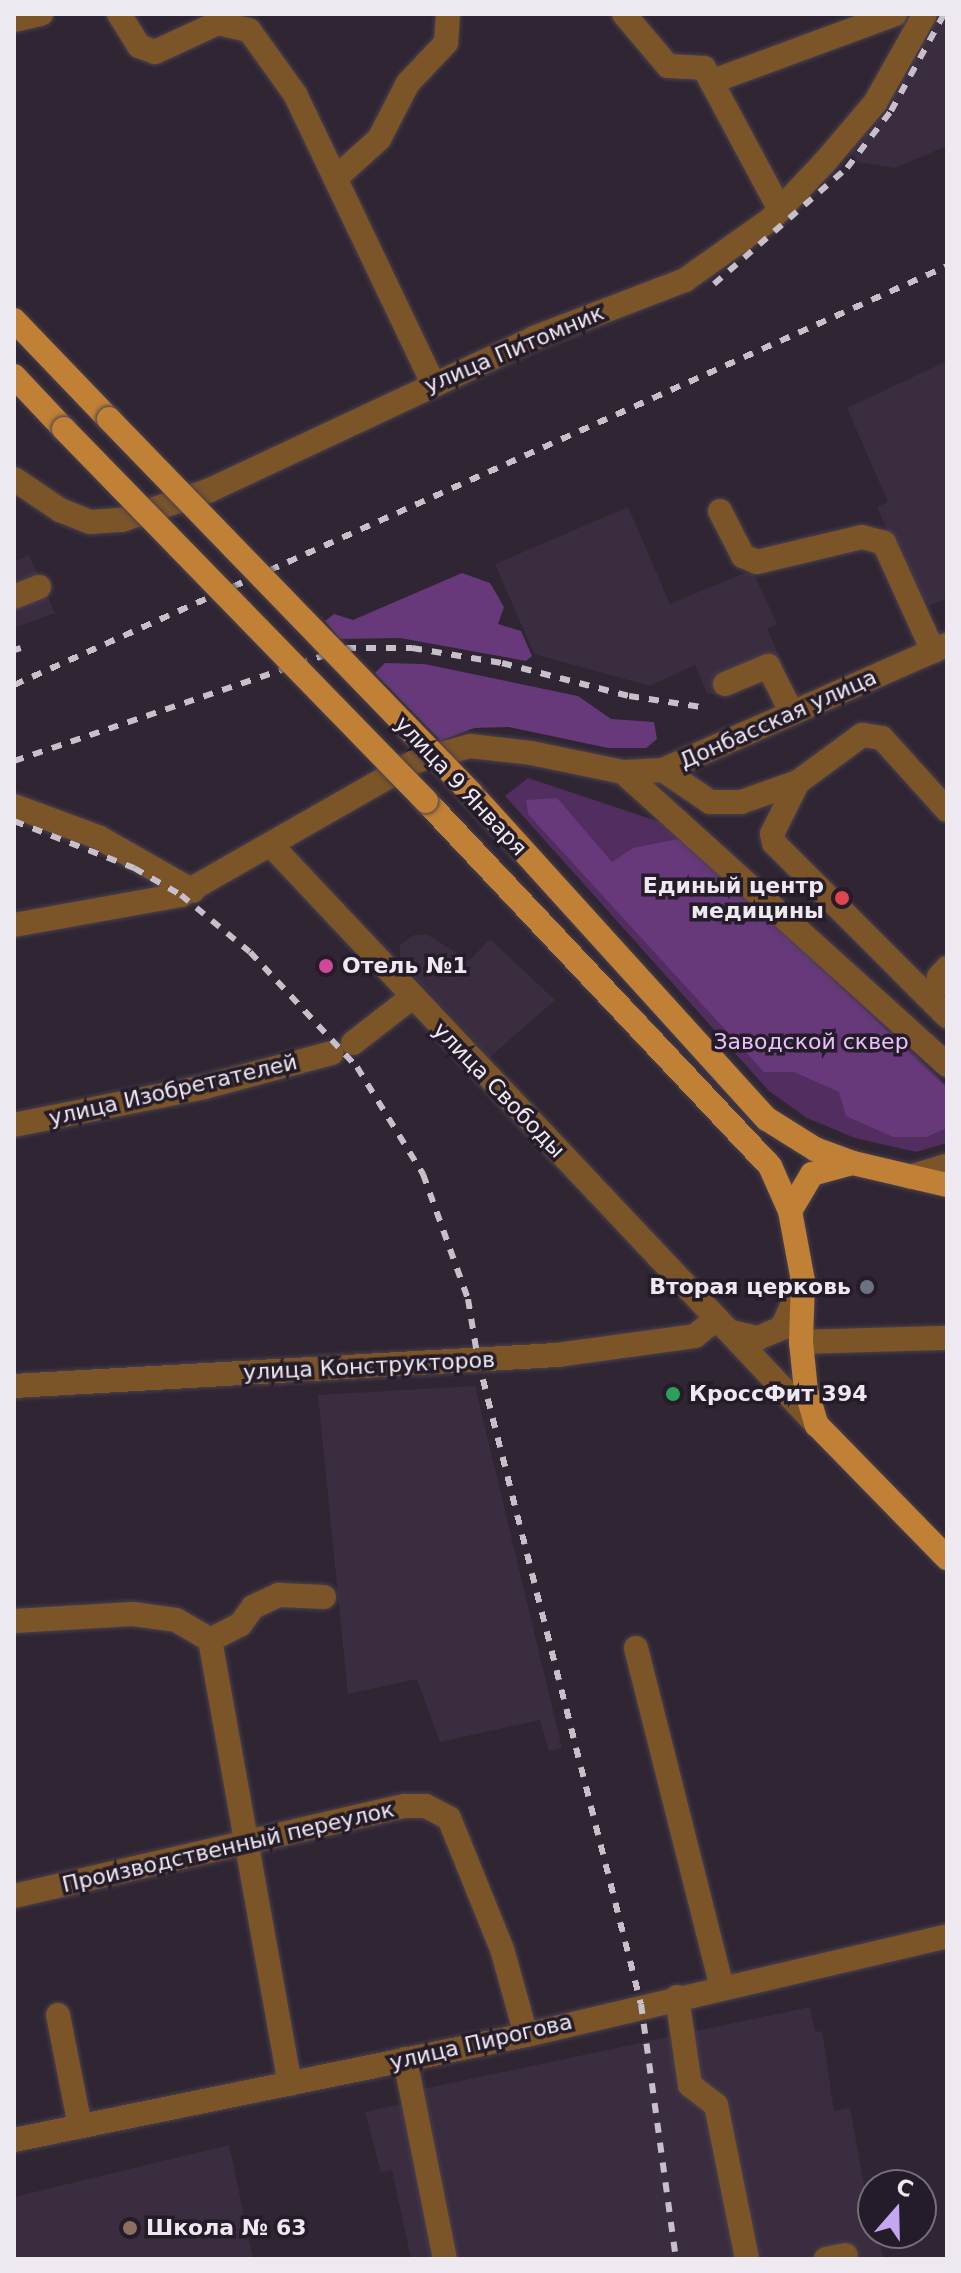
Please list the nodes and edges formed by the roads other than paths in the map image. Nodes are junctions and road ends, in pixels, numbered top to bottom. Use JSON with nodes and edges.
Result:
{"nodes":[{"id":1,"x":41,"y":14,"type":"edge"},
{"id":2,"x":119,"y":14,"type":"edge"},
{"id":3,"x":448,"y":14,"type":"edge"},
{"id":4,"x":624,"y":14,"type":"edge"},
{"id":5,"x":895,"y":14,"type":"edge"},
{"id":6,"x":925,"y":14,"type":"edge"},
{"id":7,"x":14,"y":20,"type":"edge"},
{"id":8,"x":713,"y":81,"type":"junction"},
{"id":9,"x":338,"y":176,"type":"junction"},
{"id":10,"x":780,"y":210,"type":"junction"},
{"id":11,"x":14,"y":320,"type":"edge"},
{"id":12,"x":14,"y":376,"type":"edge"},
{"id":13,"x":433,"y":383,"type":"junction"},
{"id":14,"x":15,"y":481,"type":"edge"},
{"id":15,"x":720,"y":511,"type":"dead end"},
{"id":16,"x":39,"y":587,"type":"dead end"},
{"id":17,"x":14,"y":597,"type":"edge"},
{"id":18,"x":940,"y":648,"type":"edge"},
{"id":19,"x":725,"y":684,"type":"dead end"},
{"id":20,"x":792,"y":713,"type":"junction"},
{"id":21,"x":663,"y":770,"type":"junction"},
{"id":22,"x":623,"y":772,"type":"junction"},
{"id":23,"x":798,"y":782,"type":"junction"},
{"id":24,"x":14,"y":806,"type":"edge"},
{"id":25,"x":947,"y":810,"type":"edge"},
{"id":26,"x":271,"y":845,"type":"junction"},
{"id":27,"x":193,"y":891,"type":"junction"},
{"id":28,"x":14,"y":925,"type":"edge"},
{"id":29,"x":947,"y":968,"type":"edge"},
{"id":30,"x":947,"y":984,"type":"edge"},
{"id":31,"x":411,"y":998,"type":"junction"},
{"id":32,"x":947,"y":1016,"type":"edge"},
{"id":33,"x":945,"y":1059,"type":"edge"},
{"id":34,"x":14,"y":1125,"type":"edge"},
{"id":35,"x":853,"y":1163,"type":"junction"},
{"id":36,"x":770,"y":1166,"type":"joint"},
{"id":37,"x":947,"y":1166,"type":"edge"},
{"id":38,"x":910,"y":1177,"type":"junction"},
{"id":39,"x":947,"y":1185,"type":"edge"},
{"id":40,"x":790,"y":1211,"type":"junction"},
{"id":41,"x":803,"y":1281,"type":"junction"},
{"id":42,"x":724,"y":1325,"type":"junction"},
{"id":43,"x":947,"y":1338,"type":"edge"},
{"id":44,"x":801,"y":1342,"type":"junction"},
{"id":45,"x":14,"y":1386,"type":"edge"},
{"id":46,"x":817,"y":1425,"type":"junction"},
{"id":47,"x":947,"y":1558,"type":"edge"},
{"id":48,"x":324,"y":1597,"type":"dead end"},
{"id":49,"x":14,"y":1621,"type":"edge"},
{"id":50,"x":210,"y":1640,"type":"junction"},
{"id":51,"x":636,"y":1648,"type":"dead end"},
{"id":52,"x":244,"y":1844,"type":"junction"},
{"id":53,"x":14,"y":1896,"type":"edge"},
{"id":54,"x":947,"y":1936,"type":"edge"},
{"id":55,"x":722,"y":1987,"type":"junction"},
{"id":56,"x":677,"y":1997,"type":"junction"},
{"id":57,"x":58,"y":2015,"type":"dead end"},
{"id":58,"x":526,"y":2035,"type":"junction"},
{"id":59,"x":405,"y":2059,"type":"junction"},
{"id":60,"x":290,"y":2084,"type":"junction"},
{"id":61,"x":80,"y":2126,"type":"junction"},
{"id":62,"x":14,"y":2140,"type":"edge"},
{"id":63,"x":445,"y":2259,"type":"edge"},
{"id":64,"x":747,"y":2259,"type":"edge"}],
"edges":[{"from":1,"to":7,"type":"street"},
{"from":2,"to":9,"type":"street"},
{"from":3,"to":9,"type":"street"},
{"from":4,"to":8,"type":"street"},
{"from":5,"to":8,"type":"street"},
{"from":6,"to":10,"type":"street","name":"улица Питомник"},
{"from":8,"to":10,"type":"street"},
{"from":9,"to":13,"type":"street"},
{"from":10,"to":13,"type":"street","name":"улица Питомник"},
{"from":11,"to":35,"type":"main road","name":"улица 9 Января","bridge":true},
{"from":12,"to":36,"type":"main road","name":"улица 9 Января","bridge":true},
{"from":13,"to":14,"type":"street","name":"улица Питомник"},
{"from":15,"to":18,"type":"street"},
{"from":16,"to":17,"type":"street"},
{"from":18,"to":20,"type":"street","name":"Донбасская улица"},
{"from":19,"to":20,"type":"street"},
{"from":20,"to":21,"type":"street","name":"Донбасская улица"},
{"from":21,"to":22,"type":"street","name":"Донбасская улица"},
{"from":21,"to":23,"type":"street"},
{"from":22,"to":26,"type":"street","name":"Донбасская улица"},
{"from":22,"to":33,"type":"street"},
{"from":23,"to":25,"type":"street"},
{"from":23,"to":32,"type":"street"},
{"from":24,"to":27,"type":"street"},
{"from":26,"to":27,"type":"street","name":"Донбасская улица"},
{"from":26,"to":31,"type":"street","name":"улица Свободы"},
{"from":27,"to":28,"type":"street","name":"Донбасская улица"},
{"from":29,"to":30,"type":"street"},
{"from":31,"to":34,"type":"street","name":"улица Изобретателей"},
{"from":31,"to":42,"type":"street","name":"улица Свободы"},
{"from":35,"to":38,"type":"main road","name":"улица 9 Января"},
{"from":35,"to":40,"type":"main road"},
{"from":36,"to":40,"type":"main road","name":"улица Свободы"},
{"from":37,"to":38,"type":"street"},
{"from":38,"to":39,"type":"main road","name":"улица 9 Января"},
{"from":40,"to":41,"type":"main road","name":"улица Свободы"},
{"from":41,"to":42,"type":"street"},
{"from":41,"to":44,"type":"main road","name":"улица Свободы"},
{"from":42,"to":45,"type":"street","name":"улица Конструкторов"},
{"from":42,"to":46,"type":"street","name":"улица Свободы"},
{"from":43,"to":44,"type":"street"},
{"from":44,"to":46,"type":"main road","name":"улица Свободы"},
{"from":46,"to":47,"type":"main road","name":"улица Свободы"},
{"from":48,"to":50,"type":"street"},
{"from":49,"to":50,"type":"street"},
{"from":50,"to":52,"type":"street"},
{"from":51,"to":55,"type":"street"},
{"from":52,"to":53,"type":"street","name":"Производственный переулок"},
{"from":52,"to":58,"type":"street","name":"Производственный переулок"},
{"from":52,"to":60,"type":"street"},
{"from":54,"to":55,"type":"street","name":"улица Пирогова"},
{"from":55,"to":56,"type":"street","name":"улица Пирогова"},
{"from":56,"to":58,"type":"street","name":"улица Пирогова"},
{"from":56,"to":64,"type":"street"},
{"from":57,"to":61,"type":"street"},
{"from":58,"to":59,"type":"street","name":"улица Пирогова"},
{"from":59,"to":60,"type":"street","name":"улица Пирогова"},
{"from":59,"to":63,"type":"street"},
{"from":60,"to":61,"type":"street","name":"улица Пирогова"},
{"from":61,"to":62,"type":"street","name":"улица Пирогова"}]}
